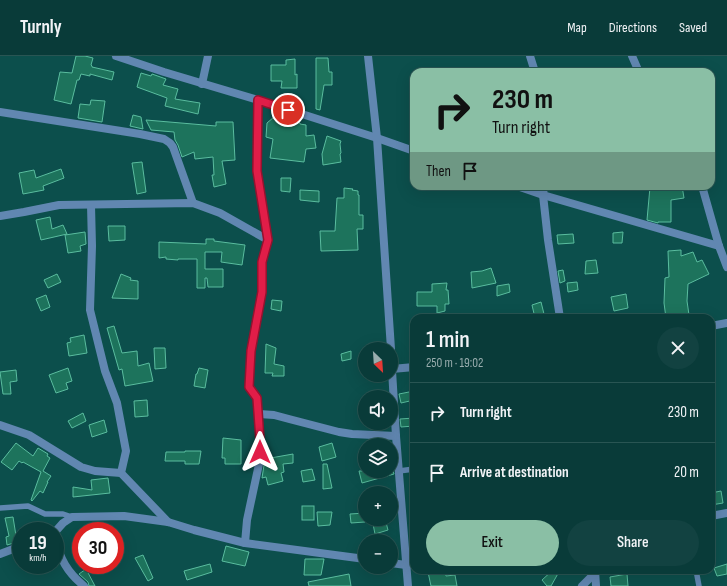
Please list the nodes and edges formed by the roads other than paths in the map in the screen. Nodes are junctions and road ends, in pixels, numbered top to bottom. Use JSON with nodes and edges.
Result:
{"nodes":[{"id":1,"x":116,"y":56,"type":"edge"},
{"id":2,"x":208,"y":56,"type":"edge"},
{"id":3,"x":368,"y":56,"type":"edge"},
{"id":4,"x":530,"y":56,"type":"edge"},
{"id":5,"x":632,"y":56,"type":"edge"},
{"id":6,"x":534,"y":68,"type":"edge"},
{"id":7,"x":637,"y":68,"type":"edge"},
{"id":8,"x":202,"y":84,"type":"junction"},
{"id":9,"x":258,"y":100,"type":"junction"},
{"id":10,"x":0,"y":112,"type":"edge"},
{"id":11,"x":378,"y":138,"type":"junction"},
{"id":12,"x":410,"y":150,"type":"edge"},
{"id":13,"x":529,"y":190,"type":"edge"},
{"id":14,"x":544,"y":190,"type":"edge"},
{"id":15,"x":703,"y":190,"type":"edge"},
{"id":16,"x":543,"y":195,"type":"junction"},
{"id":17,"x":193,"y":203,"type":"junction"},
{"id":18,"x":91,"y":205,"type":"junction"},
{"id":19,"x":0,"y":216,"type":"edge"},
{"id":20,"x":268,"y":240,"type":"junction"},
{"id":21,"x":719,"y":246,"type":"junction"},
{"id":22,"x":727,"y":267,"type":"edge"},
{"id":23,"x":559,"y":314,"type":"edge"},
{"id":24,"x":727,"y":323,"type":"edge"},
{"id":25,"x":715,"y":325,"type":"edge"},
{"id":26,"x":391,"y":342,"type":"edge"},
{"id":27,"x":410,"y":368,"type":"edge"},
{"id":28,"x":398,"y":369,"type":"edge"},
{"id":29,"x":393,"y":382,"type":"edge"},
{"id":30,"x":259,"y":414,"type":"junction"},
{"id":31,"x":0,"y":425,"type":"edge"},
{"id":32,"x":396,"y":436,"type":"junction"},
{"id":33,"x":410,"y":470,"type":"edge"},
{"id":34,"x":399,"y":471,"type":"junction"},
{"id":35,"x":121,"y":473,"type":"junction"},
{"id":36,"x":0,"y":508,"type":"edge"},
{"id":37,"x":727,"y":513,"type":"edge"},
{"id":38,"x":715,"y":515,"type":"edge"},
{"id":39,"x":72,"y":517,"type":"junction"},
{"id":40,"x":64,"y":522,"type":"edge"},
{"id":41,"x":168,"y":522,"type":"junction"},
{"id":42,"x":245,"y":543,"type":"junction"},
{"id":43,"x":12,"y":549,"type":"edge"},
{"id":44,"x":0,"y":554,"type":"edge"},
{"id":45,"x":358,"y":558,"type":"edge"},
{"id":46,"x":398,"y":563,"type":"edge"},
{"id":47,"x":410,"y":564,"type":"edge"},
{"id":48,"x":64,"y":565,"type":"edge"},
{"id":49,"x":592,"y":574,"type":"edge"},
{"id":50,"x":595,"y":574,"type":"edge"},
{"id":51,"x":697,"y":574,"type":"edge"},
{"id":52,"x":84,"y":586,"type":"edge"},
{"id":53,"x":408,"y":586,"type":"edge"},
{"id":54,"x":582,"y":586,"type":"edge"},
{"id":55,"x":596,"y":586,"type":"edge"},
{"id":56,"x":699,"y":586,"type":"edge"}],
"edges":[{"from":1,"to":8,"type":"street"},
{"from":2,"to":8,"type":"street"},
{"from":3,"to":11,"type":"street"},
{"from":4,"to":6,"type":"street"},
{"from":5,"to":7,"type":"street"},
{"from":8,"to":9,"type":"street"},
{"from":9,"to":11,"type":"street"},
{"from":9,"to":20,"type":"street"},
{"from":10,"to":17,"type":"street"},
{"from":11,"to":12,"type":"street"},
{"from":11,"to":26,"type":"street"},
{"from":13,"to":16,"type":"street"},
{"from":14,"to":16,"type":"street"},
{"from":15,"to":21,"type":"street"},
{"from":16,"to":21,"type":"street"},
{"from":16,"to":23,"type":"street"},
{"from":17,"to":18,"type":"street"},
{"from":17,"to":20,"type":"street"},
{"from":18,"to":19,"type":"street"},
{"from":18,"to":35,"type":"street"},
{"from":20,"to":30,"type":"street"},
{"from":21,"to":22,"type":"street"},
{"from":24,"to":25,"type":"street"},
{"from":27,"to":28,"type":"street"},
{"from":29,"to":32,"type":"street"},
{"from":30,"to":32,"type":"street"},
{"from":30,"to":42,"type":"street"},
{"from":31,"to":35,"type":"street"},
{"from":32,"to":34,"type":"street"},
{"from":33,"to":34,"type":"lane"},
{"from":34,"to":47,"type":"street"},
{"from":35,"to":41,"type":"street"},
{"from":36,"to":39,"type":"lane"},
{"from":37,"to":38,"type":"street"},
{"from":39,"to":40,"type":"street"},
{"from":39,"to":41,"type":"street"},
{"from":41,"to":42,"type":"street"},
{"from":42,"to":45,"type":"street"},
{"from":43,"to":44,"type":"street"},
{"from":46,"to":47,"type":"street"},
{"from":47,"to":53,"type":"street"},
{"from":48,"to":52,"type":"street"},
{"from":49,"to":54,"type":"street"},
{"from":50,"to":55,"type":"street"},
{"from":51,"to":56,"type":"lane"}]}
